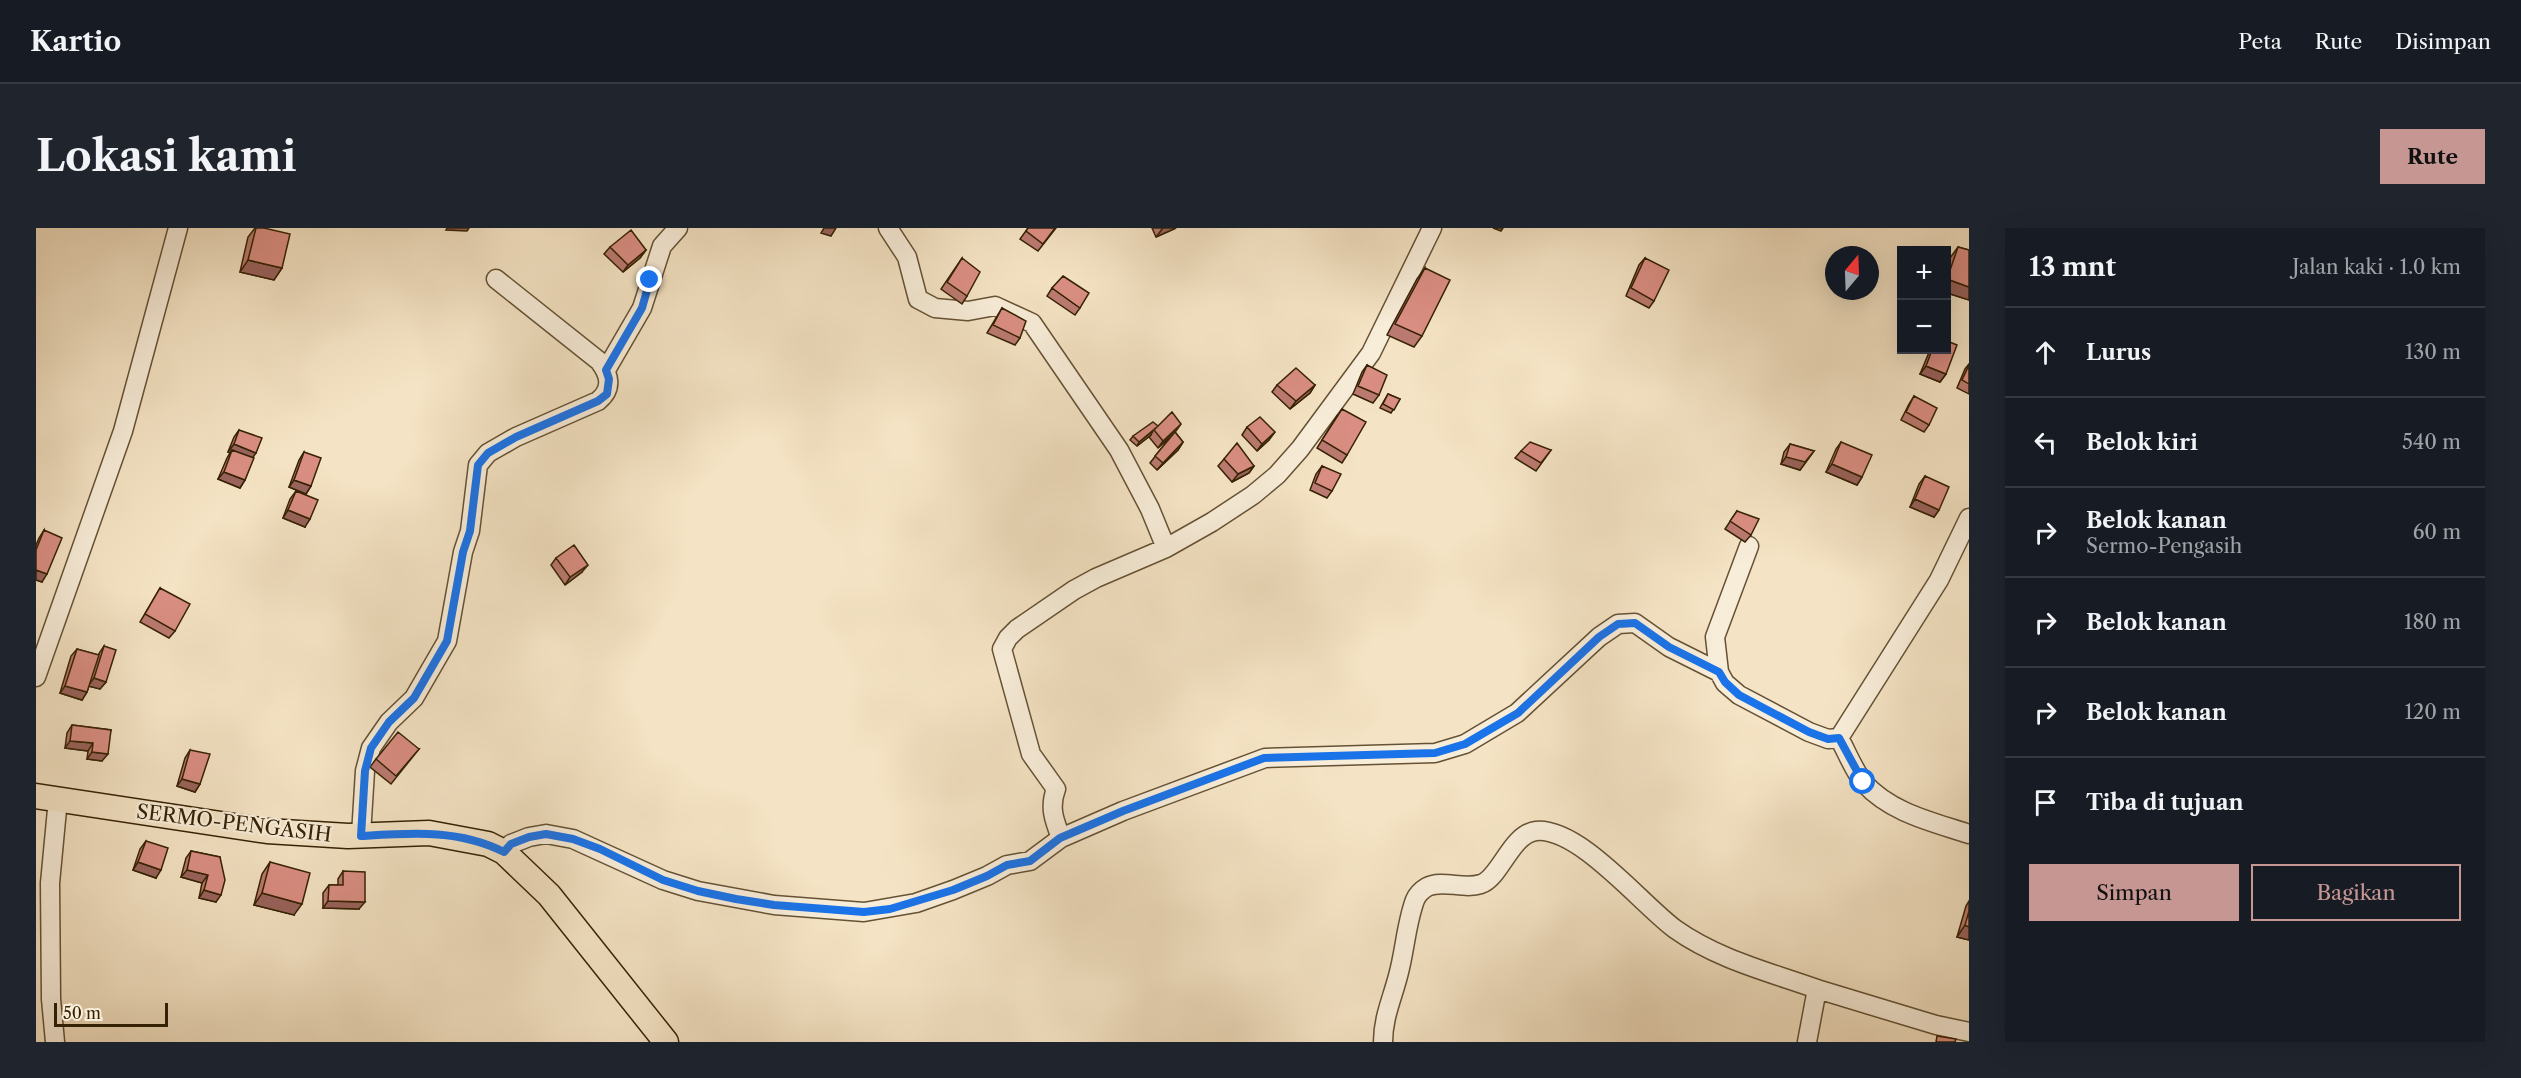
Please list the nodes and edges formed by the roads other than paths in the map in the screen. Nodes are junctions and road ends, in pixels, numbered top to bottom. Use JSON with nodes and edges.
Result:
{"nodes":[{"id":1,"x":178,"y":228,"type":"edge"},
{"id":2,"x":678,"y":228,"type":"edge"},
{"id":3,"x":888,"y":228,"type":"edge"},
{"id":4,"x":1432,"y":228,"type":"edge"},
{"id":5,"x":496,"y":279,"type":"dead end"},
{"id":6,"x":606,"y":370,"type":"junction"},
{"id":7,"x":1969,"y":518,"type":"edge"},
{"id":8,"x":1749,"y":546,"type":"dead end"},
{"id":9,"x":1166,"y":548,"type":"junction"},
{"id":10,"x":1719,"y":672,"type":"junction"},
{"id":11,"x":36,"y":677,"type":"edge"},
{"id":12,"x":1839,"y":738,"type":"junction"},
{"id":13,"x":47,"y":798,"type":"edge"},
{"id":14,"x":1969,"y":834,"type":"edge"},
{"id":15,"x":361,"y":836,"type":"junction"},
{"id":16,"x":1060,"y":838,"type":"junction"},
{"id":17,"x":504,"y":852,"type":"junction"},
{"id":18,"x":1817,"y":989,"type":"junction"},
{"id":19,"x":1969,"y":1032,"type":"edge"},
{"id":20,"x":55,"y":1042,"type":"edge"},
{"id":21,"x":666,"y":1042,"type":"edge"},
{"id":22,"x":1383,"y":1042,"type":"edge"},
{"id":23,"x":1807,"y":1042,"type":"edge"}],
"edges":[{"from":1,"to":11,"type":"street"},
{"from":2,"to":6,"type":"street"},
{"from":3,"to":9,"type":"street"},
{"from":4,"to":9,"type":"street"},
{"from":5,"to":6,"type":"street"},
{"from":6,"to":15,"type":"street"},
{"from":7,"to":12,"type":"street"},
{"from":8,"to":10,"type":"street"},
{"from":9,"to":16,"type":"street"},
{"from":10,"to":12,"type":"street"},
{"from":10,"to":16,"type":"street"},
{"from":12,"to":14,"type":"street"},
{"from":13,"to":15,"type":"main road","name":"SERMO-PENGASIH"},
{"from":13,"to":20,"type":"street"},
{"from":15,"to":17,"type":"main road","name":"SERMO-PENGASIH"},
{"from":16,"to":17,"type":"street"},
{"from":17,"to":21,"type":"main road","name":"SERMO-PENGASIH"},
{"from":18,"to":19,"type":"street"},
{"from":18,"to":22,"type":"street"},
{"from":18,"to":23,"type":"street"}]}
